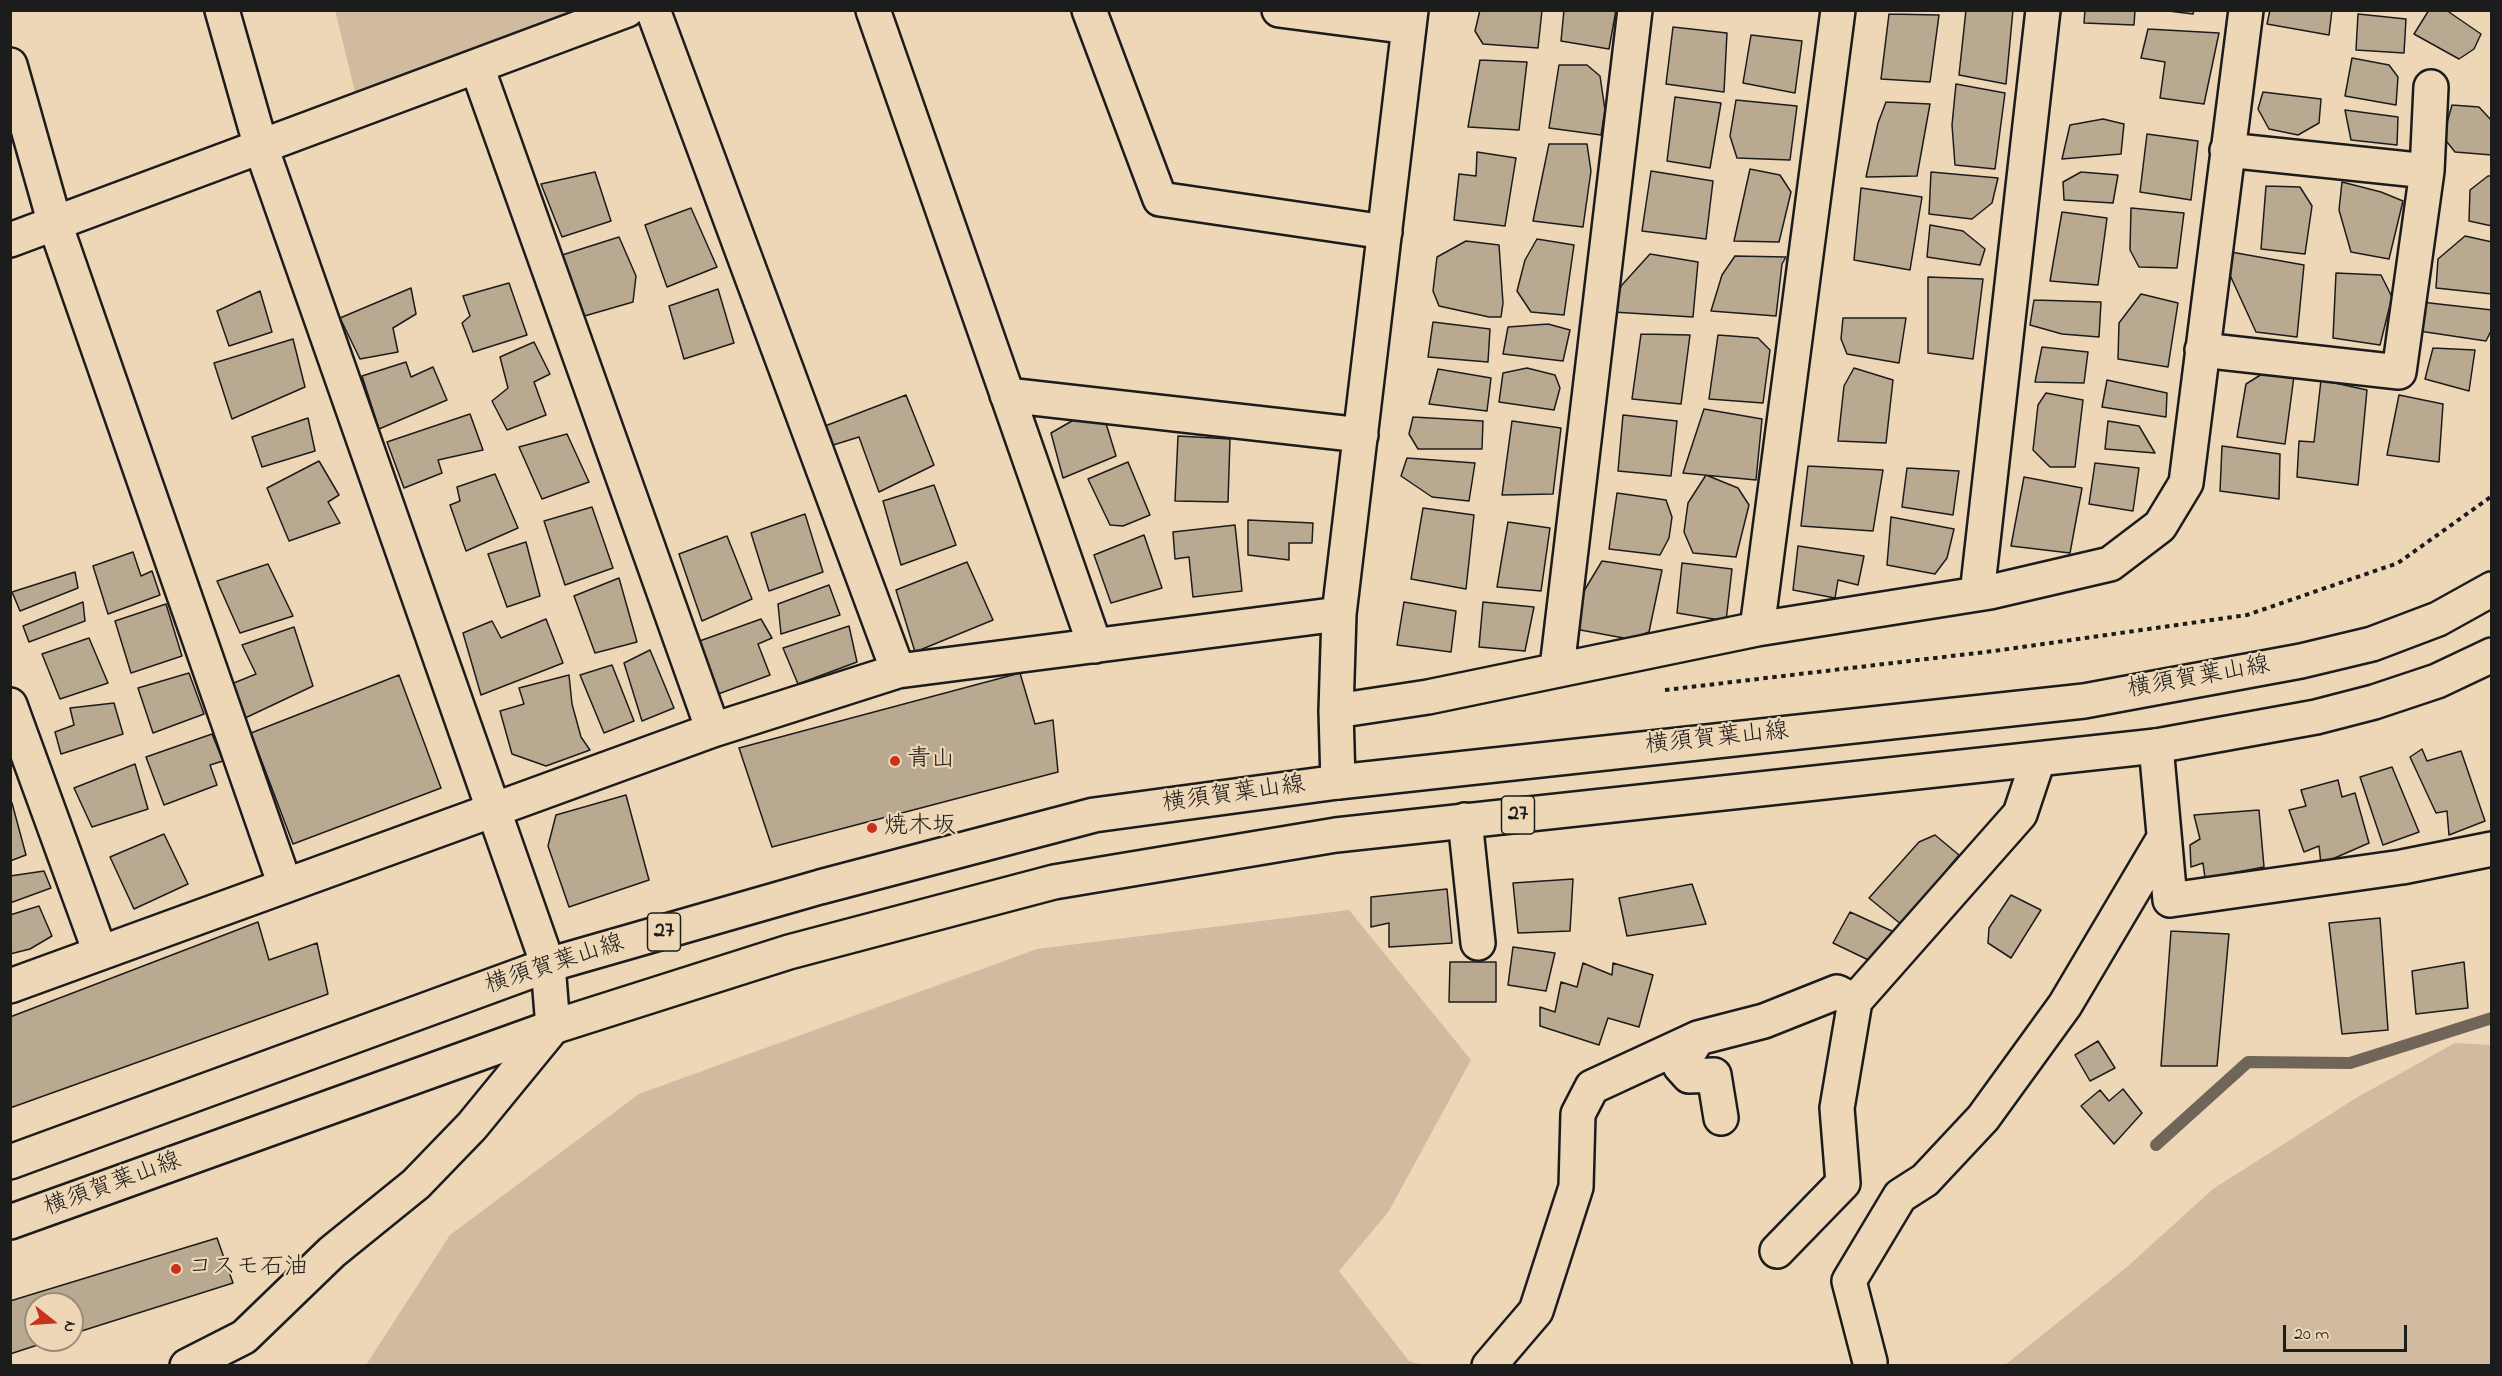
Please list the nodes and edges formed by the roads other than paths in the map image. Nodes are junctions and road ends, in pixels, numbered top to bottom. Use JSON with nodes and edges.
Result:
{"nodes":[{"id":1,"x":222,"y":10,"type":"edge"},
{"id":2,"x":627,"y":10,"type":"edge"},
{"id":3,"x":653,"y":10,"type":"edge"},
{"id":4,"x":873,"y":10,"type":"edge"},
{"id":5,"x":1089,"y":10,"type":"edge"},
{"id":6,"x":1279,"y":10,"type":"edge"},
{"id":7,"x":1635,"y":10,"type":"edge"},
{"id":8,"x":1838,"y":10,"type":"edge"},
{"id":9,"x":2043,"y":10,"type":"edge"},
{"id":10,"x":2246,"y":10,"type":"edge"},
{"id":11,"x":1410,"y":19,"type":"edge"},
{"id":12,"x":10,"y":65,"type":"edge"},
{"id":13,"x":477,"y":67,"type":"junction"},
{"id":14,"x":2431,"y":87,"type":"dead end"},
{"id":15,"x":261,"y":147,"type":"junction"},
{"id":16,"x":2227,"y":150,"type":"junction"},
{"id":17,"x":2427,"y":171,"type":"junction"},
{"id":18,"x":55,"y":224,"type":"junction"},
{"id":19,"x":1385,"y":232,"type":"junction"},
{"id":20,"x":10,"y":240,"type":"edge"},
{"id":21,"x":2202,"y":350,"type":"junction"},
{"id":22,"x":1007,"y":395,"type":"junction"},
{"id":23,"x":1361,"y":435,"type":"junction"},
{"id":24,"x":2492,"y":589,"type":"edge"},
{"id":25,"x":1977,"y":594,"type":"junction"},
{"id":26,"x":1339,"y":614,"type":"junction"},
{"id":27,"x":1757,"y":629,"type":"junction"},
{"id":28,"x":1095,"y":646,"type":"junction"},
{"id":29,"x":2492,"y":655,"type":"edge"},
{"id":30,"x":1557,"y":668,"type":"junction"},
{"id":31,"x":898,"y":671,"type":"junction"},
{"id":32,"x":10,"y":705,"type":"edge"},
{"id":33,"x":1336,"y":711,"type":"junction"},
{"id":34,"x":713,"y":730,"type":"junction"},
{"id":35,"x":2156,"y":746,"type":"junction"},
{"id":36,"x":2038,"y":760,"type":"junction"},
{"id":37,"x":1338,"y":782,"type":"junction"},
{"id":38,"x":494,"y":809,"type":"junction"},
{"id":39,"x":1465,"y":820,"type":"junction"},
{"id":40,"x":2164,"y":838,"type":"junction"},
{"id":41,"x":2492,"y":849,"type":"edge"},
{"id":42,"x":285,"y":885,"type":"junction"},
{"id":43,"x":1478,"y":943,"type":"dead end"},
{"id":44,"x":100,"y":952,"type":"junction"},
{"id":45,"x":548,"y":965,"type":"junction"},
{"id":46,"x":10,"y":986,"type":"edge"},
{"id":47,"x":1855,"y":1001,"type":"junction"},
{"id":48,"x":553,"y":1028,"type":"junction"},
{"id":49,"x":1698,"y":1038,"type":"junction"},
{"id":50,"x":1721,"y":1118,"type":"dead end"},
{"id":51,"x":10,"y":1162,"type":"edge"},
{"id":52,"x":10,"y":1222,"type":"edge"},
{"id":53,"x":1777,"y":1251,"type":"dead end"},
{"id":54,"x":1870,"y":1362,"type":"dead end"},
{"id":55,"x":187,"y":1365,"type":"edge"},
{"id":56,"x":1489,"y":1365,"type":"edge"}],
"edges":[{"from":1,"to":15,"type":"street"},
{"from":2,"to":13,"type":"street"},
{"from":3,"to":31,"type":"street"},
{"from":4,"to":22,"type":"street"},
{"from":5,"to":19,"type":"street"},
{"from":6,"to":11,"type":"street"},
{"from":7,"to":30,"type":"street"},
{"from":8,"to":27,"type":"street"},
{"from":9,"to":25,"type":"street"},
{"from":10,"to":16,"type":"street"},
{"from":11,"to":19,"type":"street"},
{"from":12,"to":18,"type":"street"},
{"from":13,"to":15,"type":"street"},
{"from":13,"to":34,"type":"street"},
{"from":14,"to":17,"type":"street"},
{"from":15,"to":18,"type":"street"},
{"from":15,"to":38,"type":"street"},
{"from":16,"to":17,"type":"street"},
{"from":16,"to":21,"type":"street"},
{"from":17,"to":21,"type":"street"},
{"from":18,"to":20,"type":"street"},
{"from":18,"to":42,"type":"street"},
{"from":19,"to":23,"type":"street"},
{"from":21,"to":25,"type":"street"},
{"from":22,"to":23,"type":"street"},
{"from":22,"to":28,"type":"street"},
{"from":23,"to":26,"type":"street"},
{"from":24,"to":37,"type":"street","name":"横須賀葉山線","number":"27"},
{"from":25,"to":27,"type":"street"},
{"from":26,"to":28,"type":"street"},
{"from":26,"to":33,"type":"street"},
{"from":27,"to":30,"type":"street"},
{"from":28,"to":31,"type":"street"},
{"from":29,"to":35,"type":"street","name":"横須賀葉山線","number":"27"},
{"from":30,"to":33,"type":"street"},
{"from":31,"to":34,"type":"street"},
{"from":32,"to":44,"type":"street"},
{"from":33,"to":37,"type":"street"},
{"from":34,"to":38,"type":"street"},
{"from":35,"to":36,"type":"street","name":"横須賀葉山線","number":"27"},
{"from":35,"to":40,"type":"street"},
{"from":36,"to":39,"type":"street","name":"横須賀葉山線","number":"27"},
{"from":36,"to":47,"type":"street"},
{"from":37,"to":45,"type":"street","name":"横須賀葉山線","number":"27"},
{"from":38,"to":42,"type":"street"},
{"from":38,"to":45,"type":"street"},
{"from":39,"to":43,"type":"street"},
{"from":39,"to":48,"type":"street","name":"横須賀葉山線","number":"27"},
{"from":40,"to":41,"type":"street"},
{"from":40,"to":54,"type":"street"},
{"from":42,"to":44,"type":"street"},
{"from":44,"to":46,"type":"street"},
{"from":45,"to":48,"type":"street"},
{"from":45,"to":51,"type":"street","name":"横須賀葉山線","number":"27"},
{"from":47,"to":49,"type":"street"},
{"from":47,"to":53,"type":"street"},
{"from":48,"to":52,"type":"street","name":"横須賀葉山線","number":"27"},
{"from":48,"to":55,"type":"street"},
{"from":49,"to":50,"type":"street"},
{"from":49,"to":56,"type":"street"}]}
